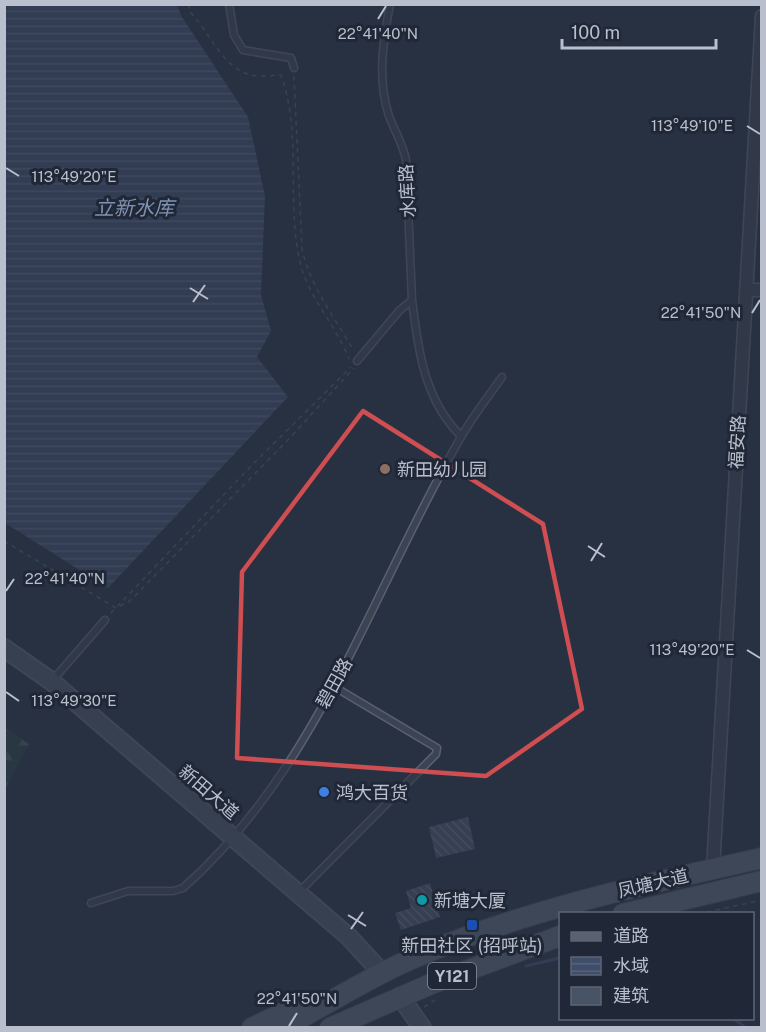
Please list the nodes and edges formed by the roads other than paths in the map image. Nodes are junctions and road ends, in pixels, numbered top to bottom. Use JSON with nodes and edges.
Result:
{"nodes":[{"id":1,"x":230,"y":4,"type":"edge"},
{"id":2,"x":390,"y":4,"type":"edge"},
{"id":3,"x":762,"y":16,"type":"edge"},
{"id":4,"x":294,"y":68,"type":"road end"},
{"id":5,"x":746,"y":290,"type":"junction"},
{"id":6,"x":762,"y":290,"type":"edge"},
{"id":7,"x":412,"y":300,"type":"junction"},
{"id":8,"x":355,"y":363,"type":"road end"},
{"id":9,"x":502,"y":377,"type":"dead end"},
{"id":10,"x":461,"y":436,"type":"junction"},
{"id":11,"x":105,"y":620,"type":"road end"},
{"id":12,"x":4,"y":648,"type":"edge"},
{"id":13,"x":51,"y":681,"type":"junction"},
{"id":14,"x":333,"y":686,"type":"junction"},
{"id":15,"x":232,"y":837,"type":"junction"},
{"id":16,"x":762,"y":858,"type":"edge"},
{"id":17,"x":713,"y":869,"type":"junction"},
{"id":18,"x":762,"y":881,"type":"edge"},
{"id":19,"x":298,"y":893,"type":"junction"},
{"id":20,"x":91,"y":903,"type":"dead end"},
{"id":21,"x":631,"y":912,"type":"edge"},
{"id":22,"x":518,"y":920,"type":"junction"},
{"id":23,"x":559,"y":937,"type":"edge"},
{"id":24,"x":527,"y":948,"type":"junction"},
{"id":25,"x":374,"y":976,"type":"junction"},
{"id":26,"x":400,"y":996,"type":"junction"},
{"id":27,"x":336,"y":1025,"type":"edge"},
{"id":28,"x":252,"y":1028,"type":"edge"},
{"id":29,"x":282,"y":1028,"type":"edge"},
{"id":30,"x":422,"y":1028,"type":"edge"}],
"edges":[{"from":1,"to":4,"type":"lane"},
{"from":2,"to":7,"type":"lane","name":"水库路"},
{"from":3,"to":5,"type":"street","name":"福安路"},
{"from":5,"to":6,"type":"street"},
{"from":5,"to":17,"type":"street","name":"福安路"},
{"from":7,"to":8,"type":"lane"},
{"from":7,"to":10,"type":"lane","name":"水库路"},
{"from":9,"to":10,"type":"lane","name":"碧田路"},
{"from":10,"to":14,"type":"lane","name":"碧田路"},
{"from":11,"to":13,"type":"lane"},
{"from":12,"to":13,"type":"street","name":"新田大道"},
{"from":13,"to":15,"type":"street","name":"新田大道"},
{"from":14,"to":15,"type":"lane","name":"碧田路"},
{"from":14,"to":19,"type":"lane"},
{"from":15,"to":19,"type":"street","name":"新田大道"},
{"from":15,"to":20,"type":"lane","name":"碧田路"},
{"from":16,"to":17,"type":"main road","name":"凤塘大道","number":"Y121"},
{"from":17,"to":22,"type":"main road","name":"凤塘大道","number":"Y121"},
{"from":18,"to":21,"type":"main road","name":"凤塘大道"},
{"from":19,"to":25,"type":"street","name":"新田大道"},
{"from":22,"to":24,"type":"main road"},
{"from":22,"to":25,"type":"main road","name":"凤塘大道","number":"Y121"},
{"from":23,"to":24,"type":"main road","number":"Y121"},
{"from":24,"to":26,"type":"main road","number":"Y121"},
{"from":25,"to":28,"type":"main road"},
{"from":25,"to":29,"type":"main road","name":"凤塘大道","number":"Y121"},
{"from":26,"to":27,"type":"main road","number":"Y121"},
{"from":26,"to":30,"type":"street"}]}
